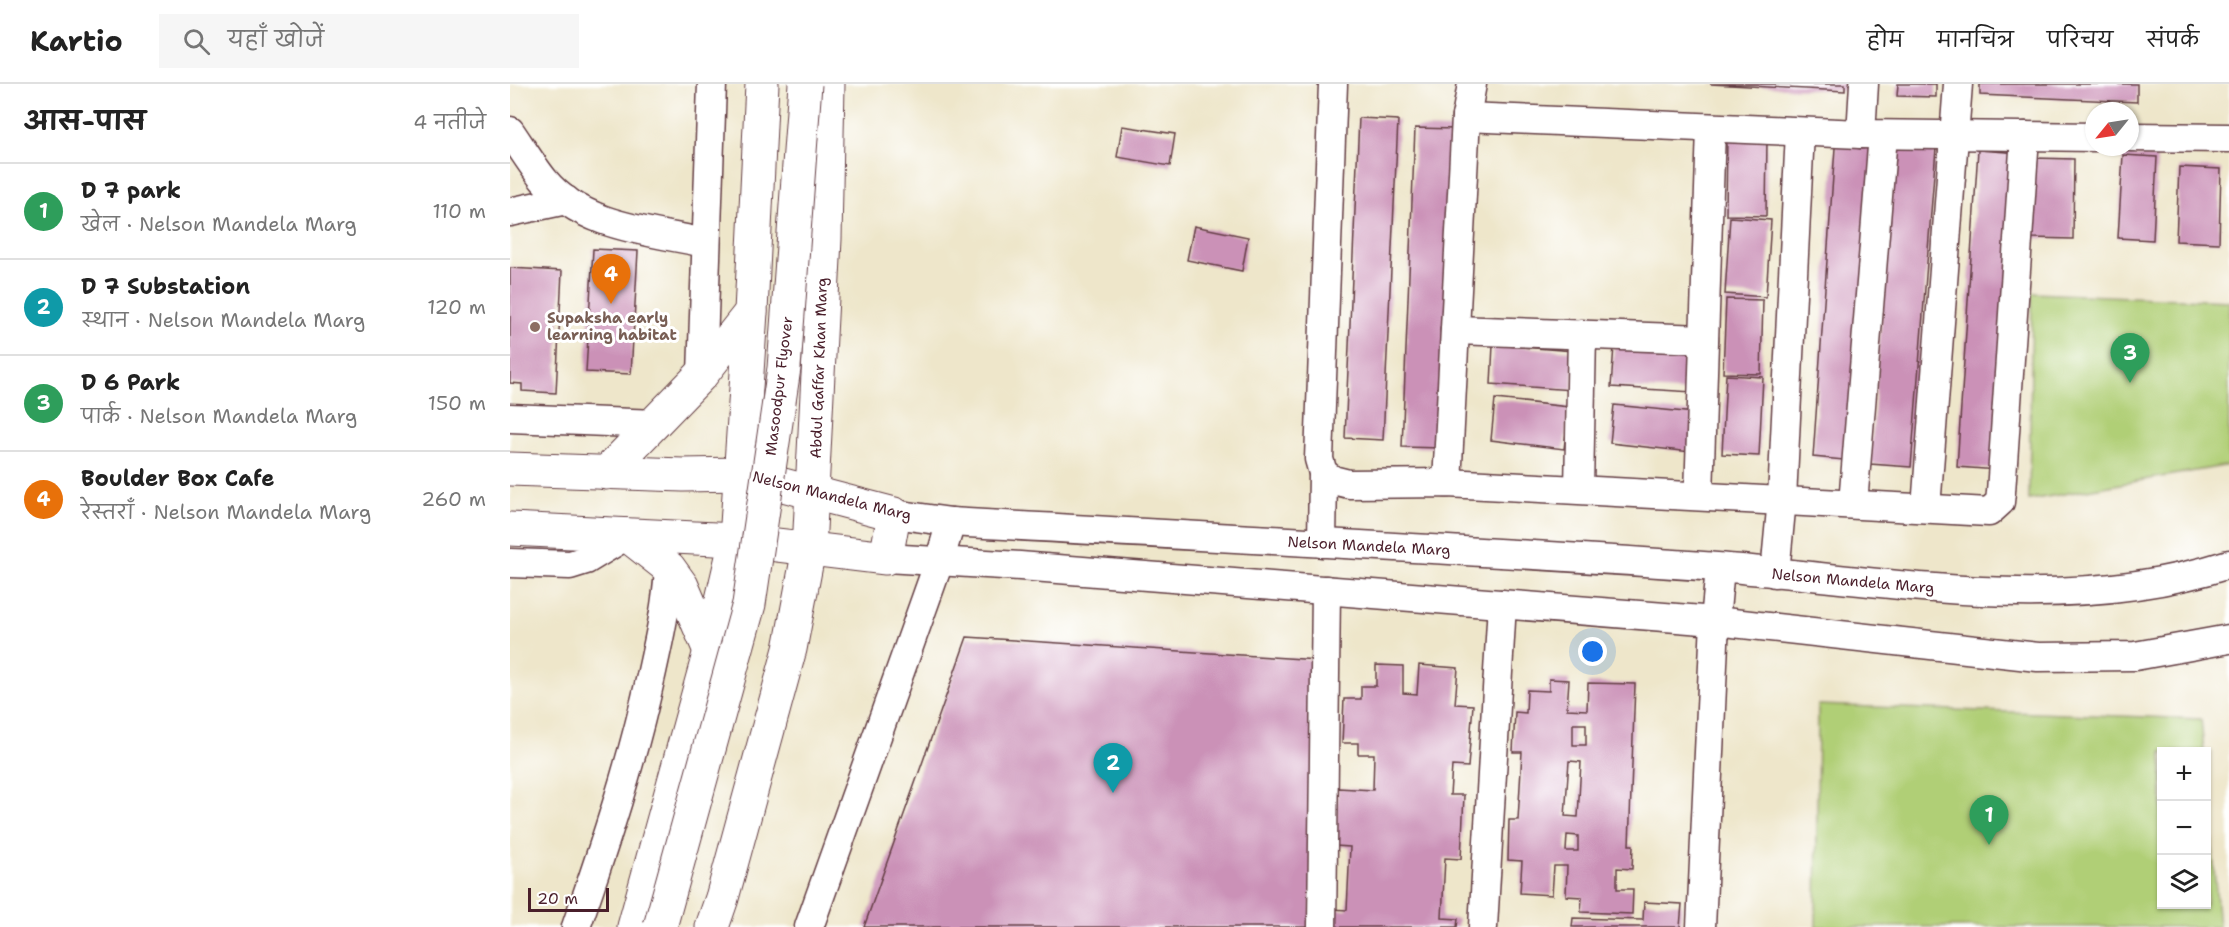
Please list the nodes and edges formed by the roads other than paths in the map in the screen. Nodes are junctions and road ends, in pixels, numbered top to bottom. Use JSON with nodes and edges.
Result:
{"nodes":[{"id":1,"x":712,"y":84,"type":"edge"},
{"id":2,"x":762,"y":84,"type":"edge"},
{"id":3,"x":805,"y":84,"type":"edge"},
{"id":4,"x":828,"y":84,"type":"edge"},
{"id":5,"x":1333,"y":84,"type":"edge"},
{"id":6,"x":1472,"y":84,"type":"edge"},
{"id":7,"x":1864,"y":84,"type":"edge"},
{"id":8,"x":1958,"y":84,"type":"edge"},
{"id":9,"x":1466,"y":117,"type":"junction"},
{"id":10,"x":1711,"y":128,"type":"junction"},
{"id":11,"x":510,"y":131,"type":"edge"},
{"id":12,"x":1800,"y":132,"type":"junction"},
{"id":13,"x":1872,"y":134,"type":"junction"},
{"id":14,"x":1955,"y":135,"type":"junction"},
{"id":15,"x":2025,"y":136,"type":"junction"},
{"id":16,"x":2085,"y":137,"type":"edge"},
{"id":17,"x":2139,"y":137,"type":"edge"},
{"id":18,"x":2229,"y":138,"type":"edge"},
{"id":19,"x":566,"y":200,"type":"junction"},
{"id":20,"x":510,"y":212,"type":"edge"},
{"id":21,"x":705,"y":243,"type":"junction"},
{"id":22,"x":751,"y":312,"type":"junction"},
{"id":23,"x":1455,"y":330,"type":"junction"},
{"id":24,"x":1582,"y":334,"type":"junction"},
{"id":25,"x":1704,"y":339,"type":"junction"},
{"id":26,"x":702,"y":374,"type":"junction"},
{"id":27,"x":510,"y":418,"type":"edge"},
{"id":28,"x":656,"y":424,"type":"junction"},
{"id":29,"x":510,"y":469,"type":"edge"},
{"id":30,"x":606,"y":473,"type":"junction"},
{"id":31,"x":1323,"y":473,"type":"junction"},
{"id":32,"x":741,"y":474,"type":"junction"},
{"id":33,"x":1447,"y":483,"type":"junction"},
{"id":34,"x":1579,"y":489,"type":"junction"},
{"id":35,"x":814,"y":494,"type":"junction"},
{"id":36,"x":1699,"y":495,"type":"junction"},
{"id":37,"x":1782,"y":499,"type":"junction"},
{"id":38,"x":1853,"y":504,"type":"junction"},
{"id":39,"x":1926,"y":508,"type":"junction"},
{"id":40,"x":894,"y":514,"type":"junction"},
{"id":41,"x":951,"y":522,"type":"junction"},
{"id":42,"x":510,"y":530,"type":"edge"},
{"id":43,"x":627,"y":535,"type":"junction"},
{"id":44,"x":736,"y":540,"type":"junction"},
{"id":45,"x":1322,"y":543,"type":"junction"},
{"id":46,"x":809,"y":549,"type":"junction"},
{"id":47,"x":886,"y":558,"type":"junction"},
{"id":48,"x":939,"y":562,"type":"junction"},
{"id":49,"x":510,"y":563,"type":"edge"},
{"id":50,"x":2229,"y":564,"type":"edge"},
{"id":51,"x":669,"y":568,"type":"junction"},
{"id":52,"x":1720,"y":568,"type":"junction"},
{"id":53,"x":1775,"y":573,"type":"junction"},
{"id":54,"x":1326,"y":590,"type":"junction"},
{"id":55,"x":1502,"y":604,"type":"junction"},
{"id":56,"x":1714,"y":621,"type":"junction"},
{"id":57,"x":2229,"y":639,"type":"edge"},
{"id":58,"x":710,"y":651,"type":"junction"},
{"id":59,"x":576,"y":927,"type":"edge"},
{"id":60,"x":634,"y":927,"type":"edge"},
{"id":61,"x":660,"y":927,"type":"edge"},
{"id":62,"x":712,"y":927,"type":"edge"},
{"id":63,"x":809,"y":927,"type":"edge"},
{"id":64,"x":1322,"y":927,"type":"edge"},
{"id":65,"x":1483,"y":927,"type":"edge"},
{"id":66,"x":1701,"y":927,"type":"edge"}],
"edges":[{"from":1,"to":21,"type":"street"},
{"from":2,"to":22,"type":"main road"},
{"from":3,"to":61,"type":"main road","name":"Masoodpur Flyover","bridge":true},
{"from":4,"to":35,"type":"main road","name":"Abdul Gaffar Khan Marg"},
{"from":5,"to":31,"type":"street"},
{"from":6,"to":9,"type":"street"},
{"from":7,"to":13,"type":"street"},
{"from":8,"to":14,"type":"street"},
{"from":9,"to":10,"type":"street"},
{"from":9,"to":23,"type":"street"},
{"from":10,"to":12,"type":"street"},
{"from":10,"to":25,"type":"street"},
{"from":11,"to":19,"type":"street"},
{"from":12,"to":13,"type":"street"},
{"from":12,"to":37,"type":"street"},
{"from":13,"to":14,"type":"street"},
{"from":13,"to":38,"type":"street"},
{"from":14,"to":15,"type":"street"},
{"from":14,"to":39,"type":"street"},
{"from":15,"to":16,"type":"street"},
{"from":15,"to":39,"type":"street"},
{"from":17,"to":18,"type":"street"},
{"from":19,"to":20,"type":"street"},
{"from":19,"to":21,"type":"street"},
{"from":21,"to":26,"type":"street"},
{"from":22,"to":26,"type":"main road"},
{"from":22,"to":32,"type":"main road"},
{"from":23,"to":24,"type":"street"},
{"from":23,"to":33,"type":"street"},
{"from":24,"to":25,"type":"street"},
{"from":24,"to":34,"type":"street"},
{"from":25,"to":36,"type":"street"},
{"from":26,"to":28,"type":"main road"},
{"from":27,"to":28,"type":"street"},
{"from":28,"to":30,"type":"main road"},
{"from":29,"to":30,"type":"main road","name":"Nelson Mandela Marg"},
{"from":30,"to":32,"type":"main road","name":"Nelson Mandela Marg"},
{"from":31,"to":33,"type":"street"},
{"from":31,"to":45,"type":"street"},
{"from":32,"to":35,"type":"main road","name":"Nelson Mandela Marg"},
{"from":32,"to":44,"type":"main road"},
{"from":33,"to":34,"type":"street"},
{"from":34,"to":36,"type":"street"},
{"from":35,"to":40,"type":"main road","name":"Nelson Mandela Marg"},
{"from":35,"to":46,"type":"main road","name":"Abdul Gaffar Khan Marg"},
{"from":36,"to":37,"type":"street"},
{"from":37,"to":38,"type":"street"},
{"from":37,"to":53,"type":"street"},
{"from":38,"to":39,"type":"street"},
{"from":40,"to":41,"type":"street","name":"Nelson Mandela Marg"},
{"from":40,"to":47,"type":"main road"},
{"from":41,"to":45,"type":"street","name":"Nelson Mandela Marg"},
{"from":41,"to":48,"type":"street"},
{"from":42,"to":43,"type":"main road"},
{"from":43,"to":44,"type":"main road"},
{"from":43,"to":49,"type":"street"},
{"from":43,"to":51,"type":"main road"},
{"from":44,"to":46,"type":"main road"},
{"from":44,"to":58,"type":"main road"},
{"from":45,"to":52,"type":"street","name":"Nelson Mandela Marg"},
{"from":46,"to":47,"type":"main road"},
{"from":46,"to":62,"type":"main road","name":"Abdul Gaffar Khan Marg"},
{"from":47,"to":48,"type":"street"},
{"from":48,"to":54,"type":"street"},
{"from":48,"to":63,"type":"street"},
{"from":50,"to":53,"type":"street","name":"Nelson Mandela Marg"},
{"from":51,"to":58,"type":"main road"},
{"from":51,"to":59,"type":"street"},
{"from":52,"to":53,"type":"street","name":"Nelson Mandela Marg"},
{"from":52,"to":56,"type":"street"},
{"from":54,"to":55,"type":"street"},
{"from":54,"to":64,"type":"street"},
{"from":55,"to":56,"type":"street"},
{"from":55,"to":65,"type":"street"},
{"from":56,"to":57,"type":"street"},
{"from":56,"to":66,"type":"street"},
{"from":58,"to":60,"type":"main road"}]}
